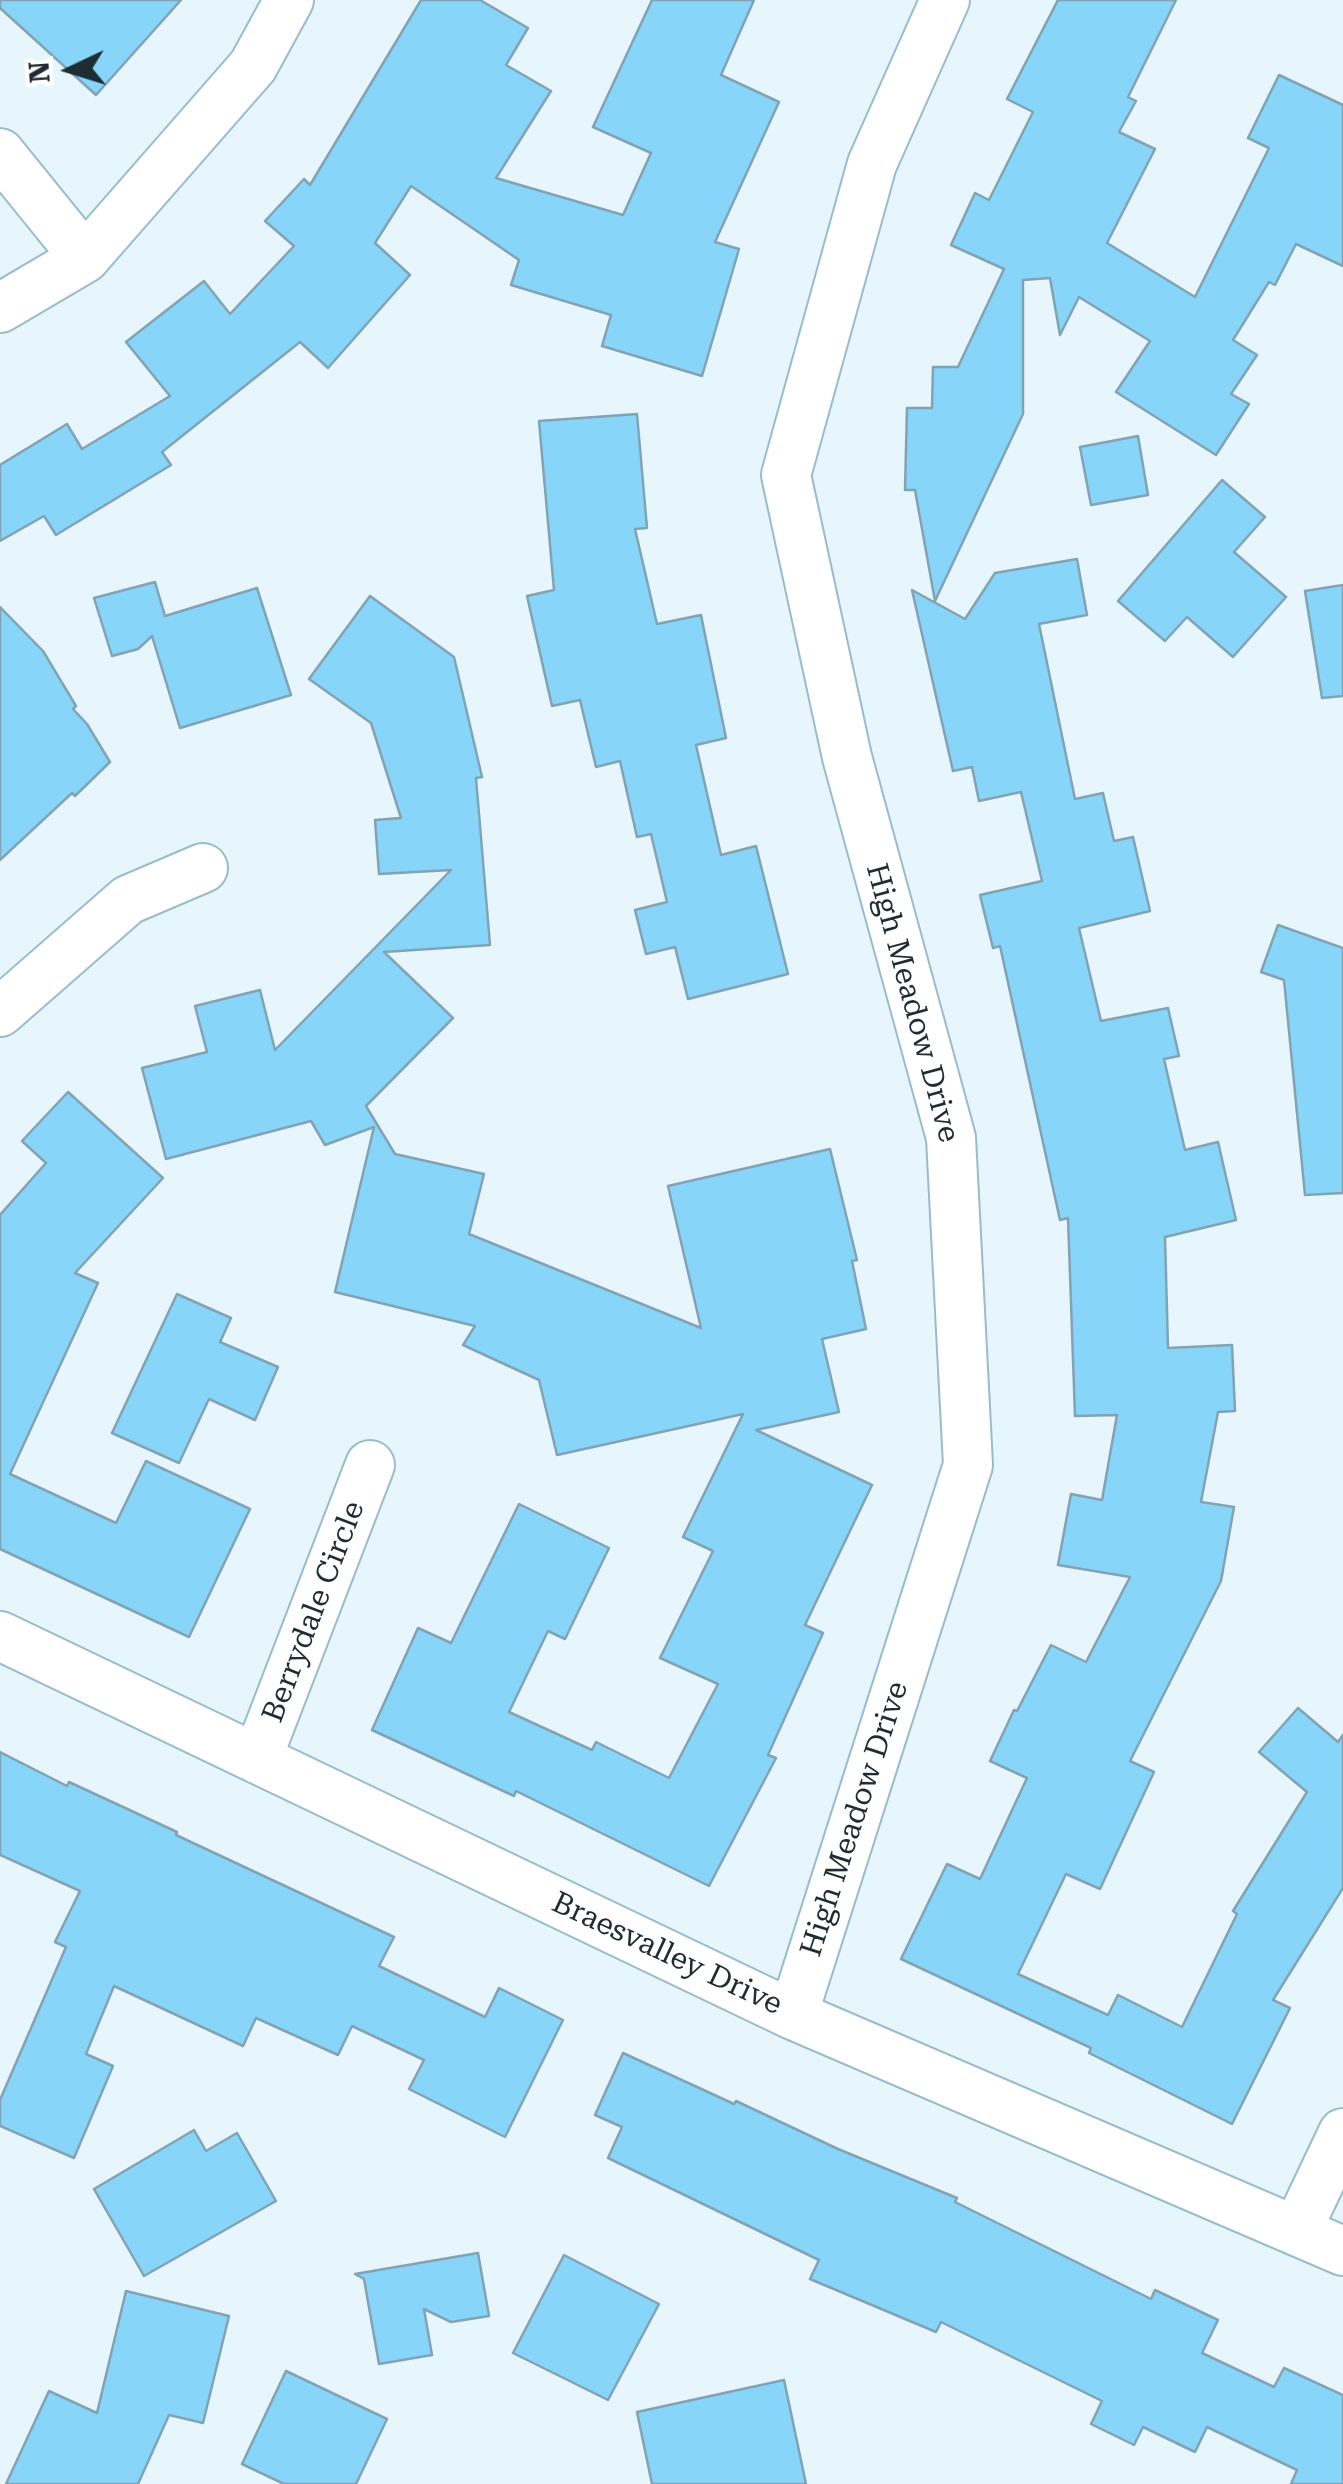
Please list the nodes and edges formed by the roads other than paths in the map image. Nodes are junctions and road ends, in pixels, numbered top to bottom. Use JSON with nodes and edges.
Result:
{"nodes":[{"id":1,"x":288,"y":0,"type":"edge"},
{"id":2,"x":945,"y":0,"type":"edge"},
{"id":3,"x":0,"y":154,"type":"edge"},
{"id":4,"x":85,"y":258,"type":"junction"},
{"id":5,"x":0,"y":308,"type":"edge"},
{"id":6,"x":204,"y":868,"type":"dead end"},
{"id":7,"x":0,"y":1012,"type":"edge"},
{"id":8,"x":370,"y":1465,"type":"dead end"},
{"id":9,"x":0,"y":1636,"type":"edge"},
{"id":10,"x":257,"y":1759,"type":"junction"},
{"id":11,"x":793,"y":2014,"type":"junction"},
{"id":12,"x":1343,"y":2133,"type":"edge"},
{"id":13,"x":1297,"y":2230,"type":"junction"},
{"id":14,"x":1343,"y":2251,"type":"edge"}],
"edges":[{"from":1,"to":4,"type":"street"},
{"from":2,"to":11,"type":"street","name":"High Meadow Drive"},
{"from":3,"to":4,"type":"street"},
{"from":4,"to":5,"type":"street"},
{"from":6,"to":7,"type":"street"},
{"from":8,"to":10,"type":"street","name":"Berrydale Circle"},
{"from":9,"to":10,"type":"street","name":"Braesvalley Drive"},
{"from":10,"to":11,"type":"street","name":"Braesvalley Drive"},
{"from":11,"to":13,"type":"street","name":"Braesvalley Drive"},
{"from":12,"to":13,"type":"street"},
{"from":13,"to":14,"type":"street","name":"Braesvalley Drive"}]}
